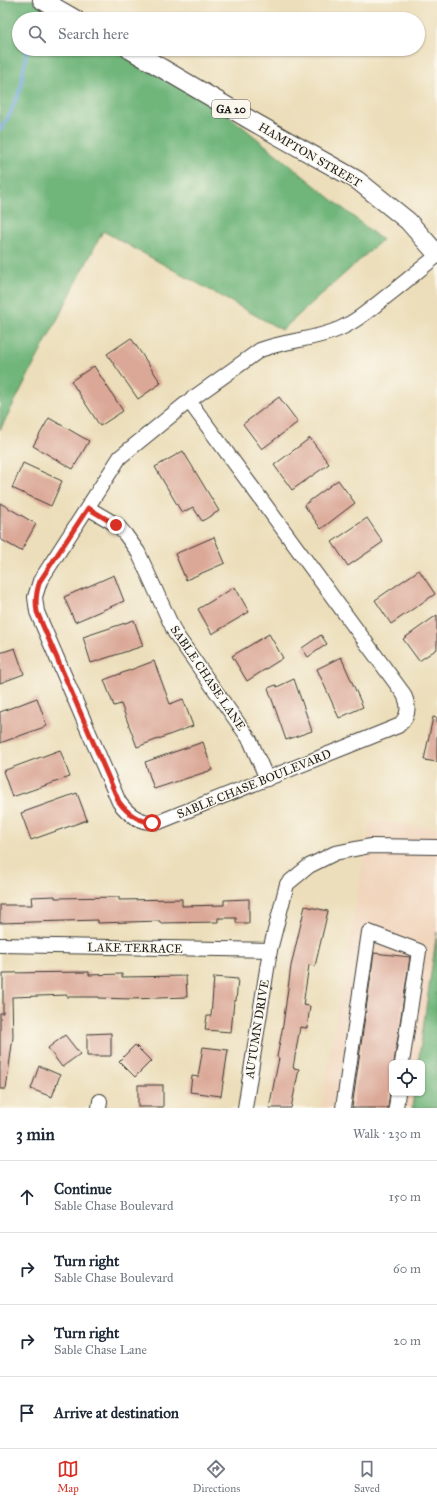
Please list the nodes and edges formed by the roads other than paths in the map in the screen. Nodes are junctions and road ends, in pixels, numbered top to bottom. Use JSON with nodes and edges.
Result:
{"nodes":[{"id":1,"x":42,"y":0,"type":"edge"},
{"id":2,"x":63,"y":12,"type":"edge"},
{"id":3,"x":141,"y":56,"type":"edge"},
{"id":4,"x":437,"y":255,"type":"edge"},
{"id":5,"x":189,"y":401,"type":"junction"},
{"id":6,"x":88,"y":508,"type":"junction"},
{"id":7,"x":267,"y":779,"type":"junction"},
{"id":8,"x":437,"y":846,"type":"edge"},
{"id":9,"x":0,"y":946,"type":"edge"},
{"id":10,"x":270,"y":950,"type":"junction"},
{"id":11,"x":402,"y":1060,"type":"edge"},
{"id":12,"x":398,"y":1096,"type":"edge"},
{"id":13,"x":245,"y":1108,"type":"edge"},
{"id":14,"x":343,"y":1108,"type":"edge"},
{"id":15,"x":396,"y":1108,"type":"edge"}],
"edges":[{"from":1,"to":2,"type":"main road"},
{"from":3,"to":4,"type":"main road","name":"HAMPTON STREET","number":"GA 20"},
{"from":4,"to":5,"type":"street","name":"SABLE CHASE BOULEVARD"},
{"from":5,"to":6,"type":"street","name":"SABLE CHASE BOULEVARD"},
{"from":5,"to":7,"type":"street","name":"SABLE CHASE BOULEVARD"},
{"from":6,"to":7,"type":"street","name":"SABLE CHASE LANE"},
{"from":6,"to":7,"type":"street","name":"SABLE CHASE BOULEVARD"},
{"from":8,"to":10,"type":"street","name":"AUTUMN DRIVE"},
{"from":9,"to":10,"type":"street","name":"LAKE TERRACE"},
{"from":10,"to":13,"type":"street","name":"AUTUMN DRIVE"},
{"from":11,"to":14,"type":"street"},
{"from":12,"to":15,"type":"street"}]}
